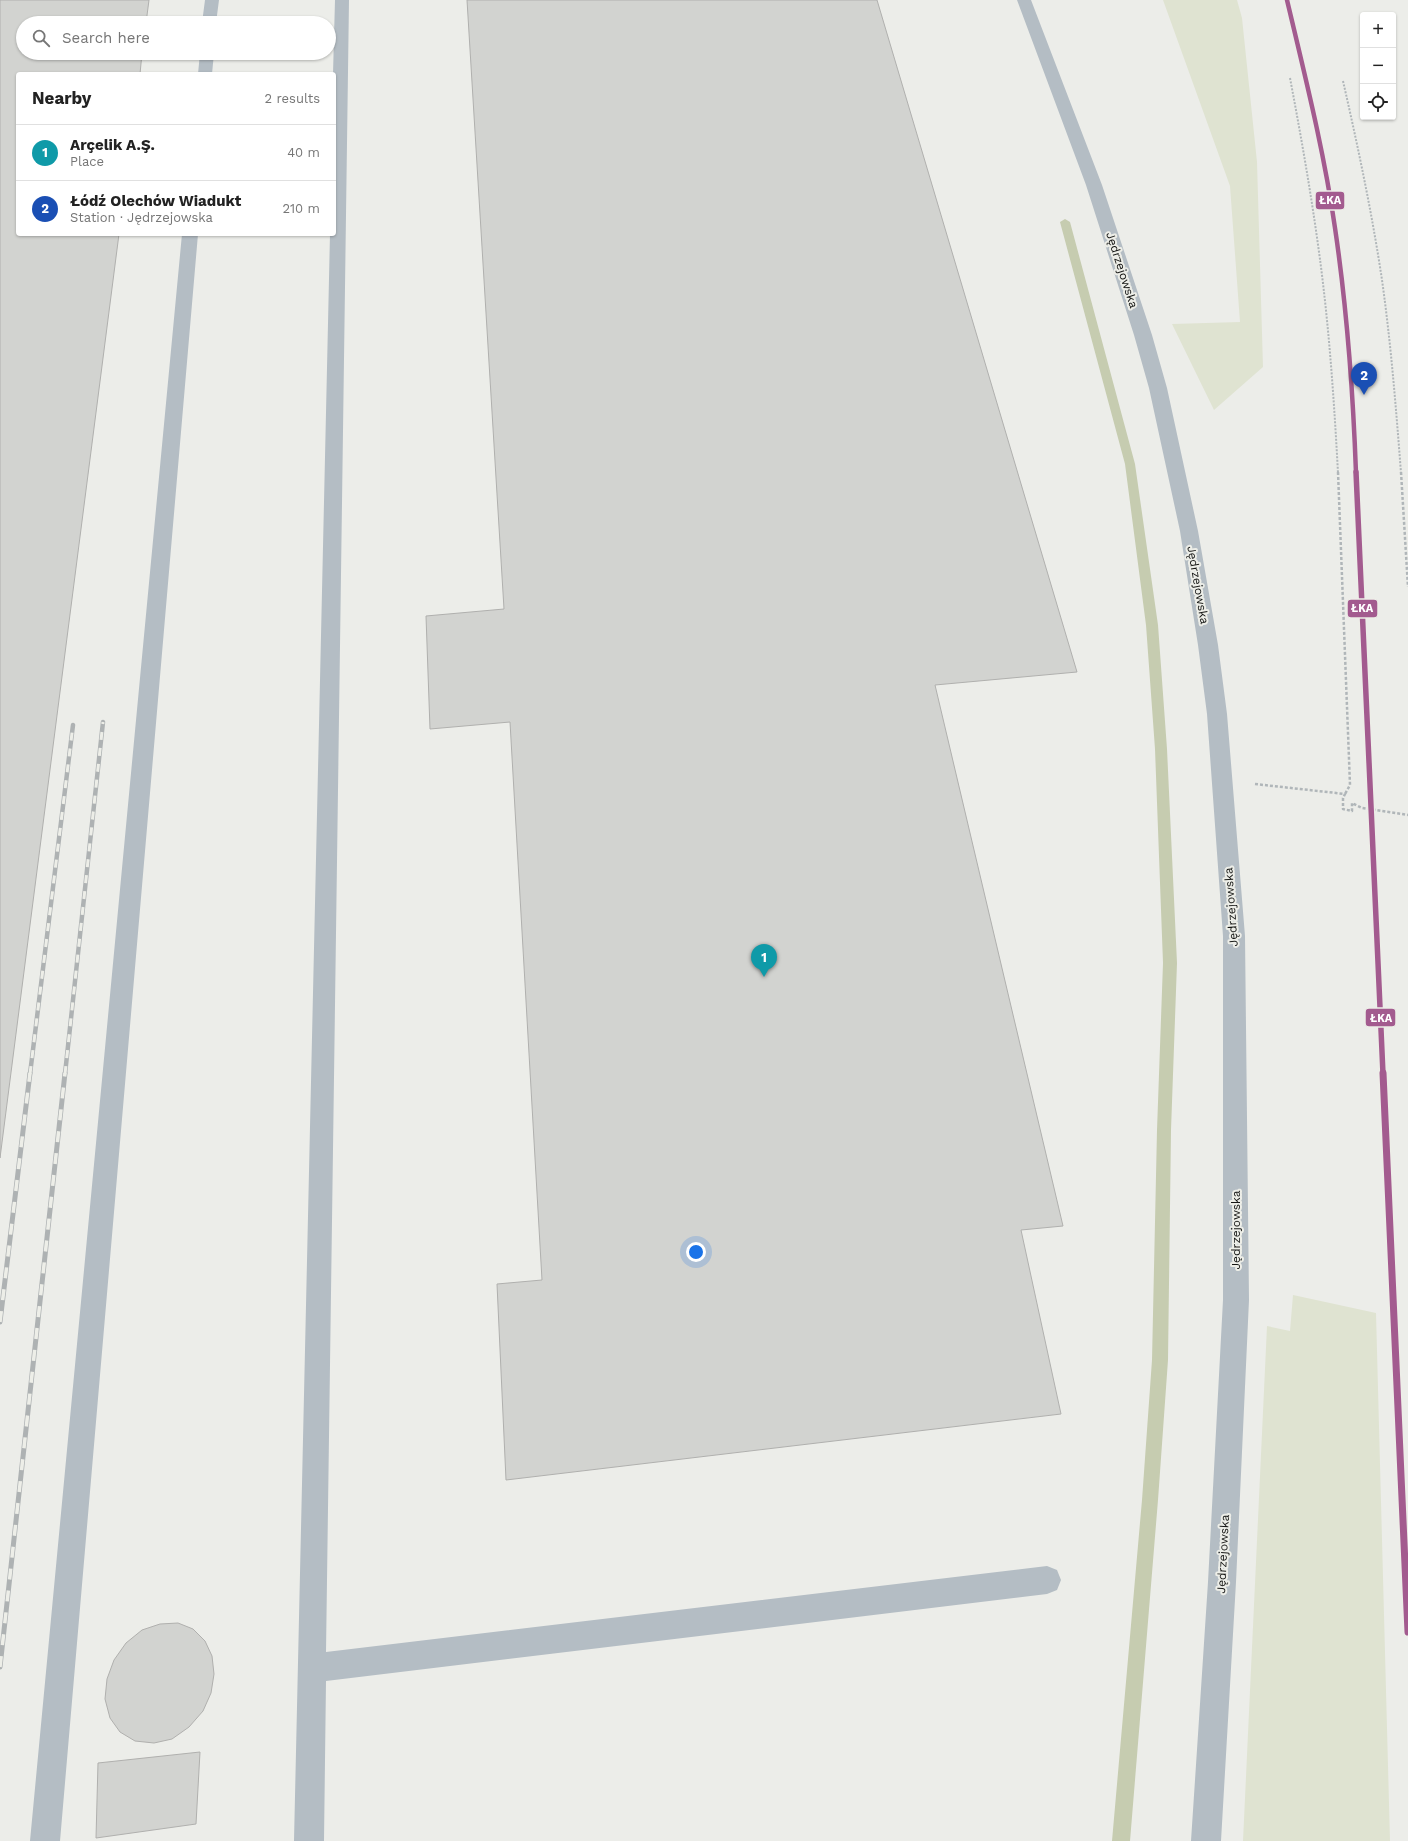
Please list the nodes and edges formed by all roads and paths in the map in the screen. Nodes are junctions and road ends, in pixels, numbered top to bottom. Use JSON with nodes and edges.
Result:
{"nodes":[{"id":1,"x":212,"y":0,"type":"edge"},
{"id":2,"x":342,"y":0,"type":"edge"},
{"id":3,"x":1024,"y":0,"type":"edge"},
{"id":4,"x":210,"y":16,"type":"edge"},
{"id":5,"x":206,"y":60,"type":"edge"},
{"id":6,"x":205,"y":72,"type":"edge"},
{"id":7,"x":1290,"y":78,"type":"dead end"},
{"id":8,"x":1343,"y":81,"type":"dead end"},
{"id":9,"x":190,"y":236,"type":"edge"},
{"id":10,"x":1408,"y":587,"type":"edge"},
{"id":11,"x":1255,"y":784,"type":"dead end"},
{"id":12,"x":1345,"y":794,"type":"junction"},
{"id":13,"x":1408,"y":815,"type":"edge"},
{"id":14,"x":1048,"y":1580,"type":"dead end"},
{"id":15,"x":313,"y":1668,"type":"junction"},
{"id":16,"x":45,"y":1841,"type":"edge"},
{"id":17,"x":309,"y":1841,"type":"edge"},
{"id":18,"x":1206,"y":1841,"type":"edge"}],
"edges":[{"from":1,"to":4,"type":"street"},
{"from":2,"to":15,"type":"street"},
{"from":3,"to":18,"type":"street","name":"Jędrzejowska"},
{"from":5,"to":6,"type":"street"},
{"from":7,"to":12,"type":"path"},
{"from":8,"to":10,"type":"path"},
{"from":9,"to":16,"type":"street"},
{"from":11,"to":12,"type":"path"},
{"from":12,"to":13,"type":"path"},
{"from":14,"to":15,"type":"street"},
{"from":15,"to":17,"type":"street"}]}
